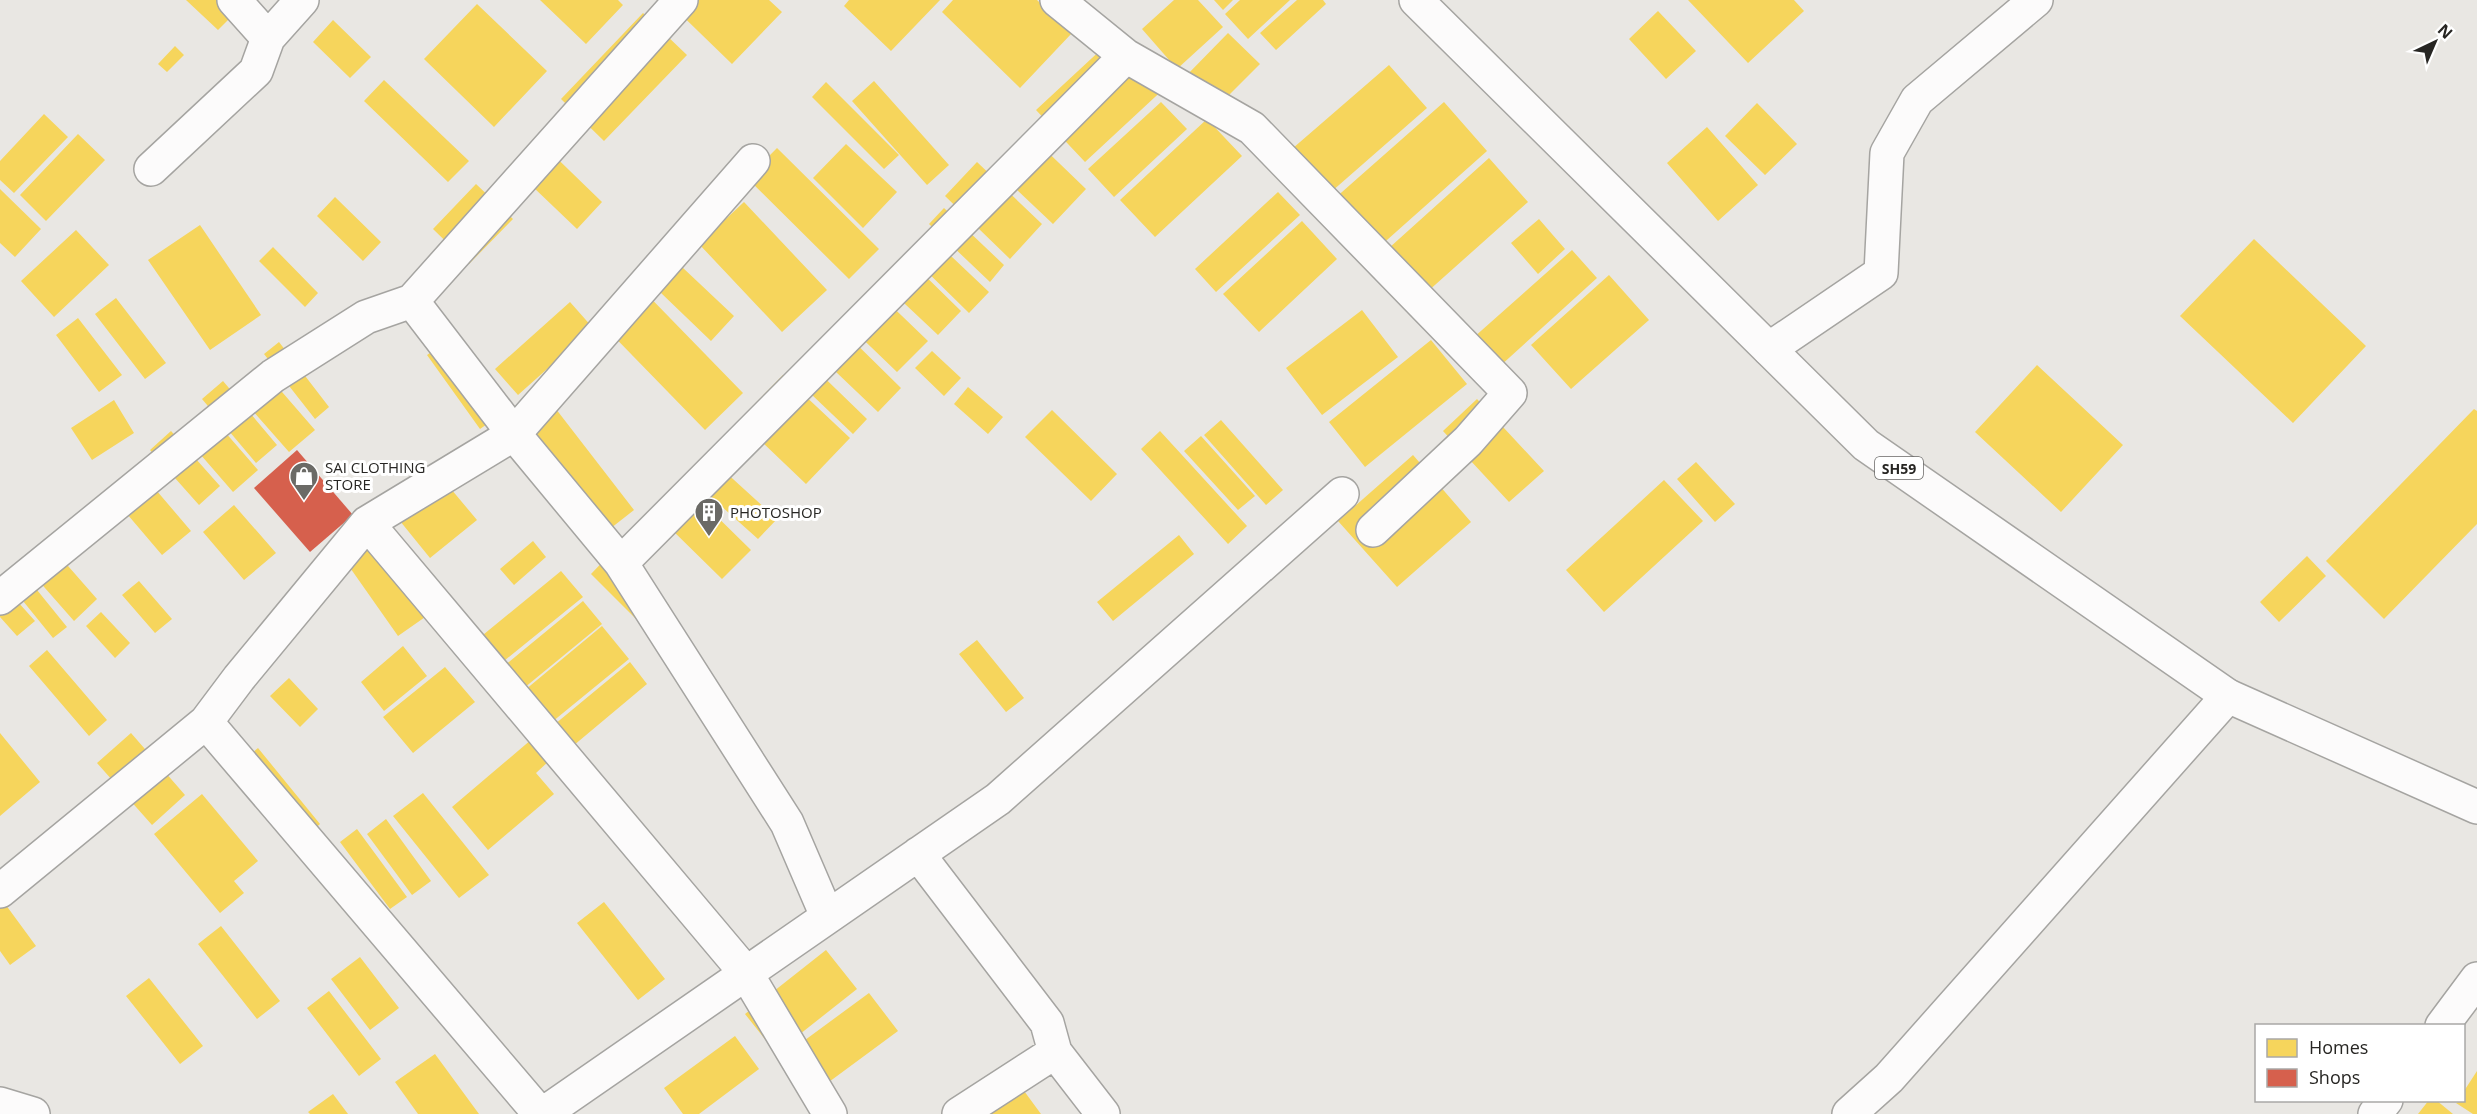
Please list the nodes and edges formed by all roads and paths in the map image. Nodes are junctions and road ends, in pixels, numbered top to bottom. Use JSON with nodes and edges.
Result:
{"nodes":[{"id":1,"x":234,"y":0,"type":"edge"},
{"id":2,"x":302,"y":0,"type":"edge"},
{"id":3,"x":681,"y":0,"type":"edge"},
{"id":4,"x":1057,"y":0,"type":"edge"},
{"id":5,"x":1416,"y":0,"type":"edge"},
{"id":6,"x":2036,"y":0,"type":"edge"},
{"id":7,"x":268,"y":38,"type":"junction"},
{"id":8,"x":1126,"y":56,"type":"junction"},
{"id":9,"x":753,"y":161,"type":"dead end"},
{"id":10,"x":151,"y":170,"type":"dead end"},
{"id":11,"x":412,"y":301,"type":"junction"},
{"id":12,"x":1769,"y":349,"type":"junction"},
{"id":13,"x":514,"y":434,"type":"junction"},
{"id":14,"x":1342,"y":494,"type":"dead end"},
{"id":15,"x":367,"y":523,"type":"junction"},
{"id":16,"x":1372,"y":530,"type":"dead end"},
{"id":17,"x":621,"y":563,"type":"junction"},
{"id":18,"x":0,"y":598,"type":"edge"},
{"id":19,"x":2228,"y":696,"type":"junction"},
{"id":20,"x":206,"y":722,"type":"junction"},
{"id":21,"x":2477,"y":807,"type":"edge"},
{"id":22,"x":918,"y":854,"type":"junction"},
{"id":23,"x":0,"y":891,"type":"edge"},
{"id":24,"x":828,"y":916,"type":"junction"},
{"id":25,"x":746,"y":973,"type":"junction"},
{"id":26,"x":2477,"y":979,"type":"edge"},
{"id":27,"x":2443,"y":1024,"type":"edge"},
{"id":28,"x":1055,"y":1052,"type":"junction"},
{"id":29,"x":2385,"y":1102,"type":"edge"},
{"id":30,"x":0,"y":1104,"type":"edge"},
{"id":31,"x":33,"y":1114,"type":"edge"},
{"id":32,"x":541,"y":1114,"type":"edge"},
{"id":33,"x":830,"y":1114,"type":"edge"},
{"id":34,"x":959,"y":1114,"type":"edge"},
{"id":35,"x":1103,"y":1114,"type":"edge"},
{"id":36,"x":1849,"y":1114,"type":"edge"},
{"id":37,"x":2375,"y":1114,"type":"edge"}],
"edges":[{"from":1,"to":7,"type":"street"},
{"from":2,"to":7,"type":"street"},
{"from":3,"to":11,"type":"street"},
{"from":4,"to":8,"type":"street"},
{"from":5,"to":12,"type":"street","number":"SH59"},
{"from":6,"to":12,"type":"street"},
{"from":7,"to":10,"type":"street"},
{"from":8,"to":16,"type":"street"},
{"from":8,"to":17,"type":"street"},
{"from":9,"to":13,"type":"street"},
{"from":11,"to":13,"type":"street"},
{"from":11,"to":18,"type":"street"},
{"from":12,"to":19,"type":"street","number":"SH59"},
{"from":13,"to":15,"type":"street"},
{"from":13,"to":17,"type":"street"},
{"from":14,"to":22,"type":"street"},
{"from":15,"to":20,"type":"street"},
{"from":15,"to":25,"type":"street"},
{"from":17,"to":24,"type":"street"},
{"from":19,"to":21,"type":"street","number":"SH59"},
{"from":19,"to":36,"type":"street"},
{"from":20,"to":23,"type":"street"},
{"from":20,"to":32,"type":"street"},
{"from":22,"to":24,"type":"street"},
{"from":22,"to":28,"type":"street"},
{"from":24,"to":25,"type":"street"},
{"from":25,"to":32,"type":"street"},
{"from":25,"to":33,"type":"street"},
{"from":26,"to":27,"type":"street"},
{"from":28,"to":34,"type":"street"},
{"from":28,"to":35,"type":"street"},
{"from":29,"to":37,"type":"street"},
{"from":30,"to":31,"type":"street"}]}
